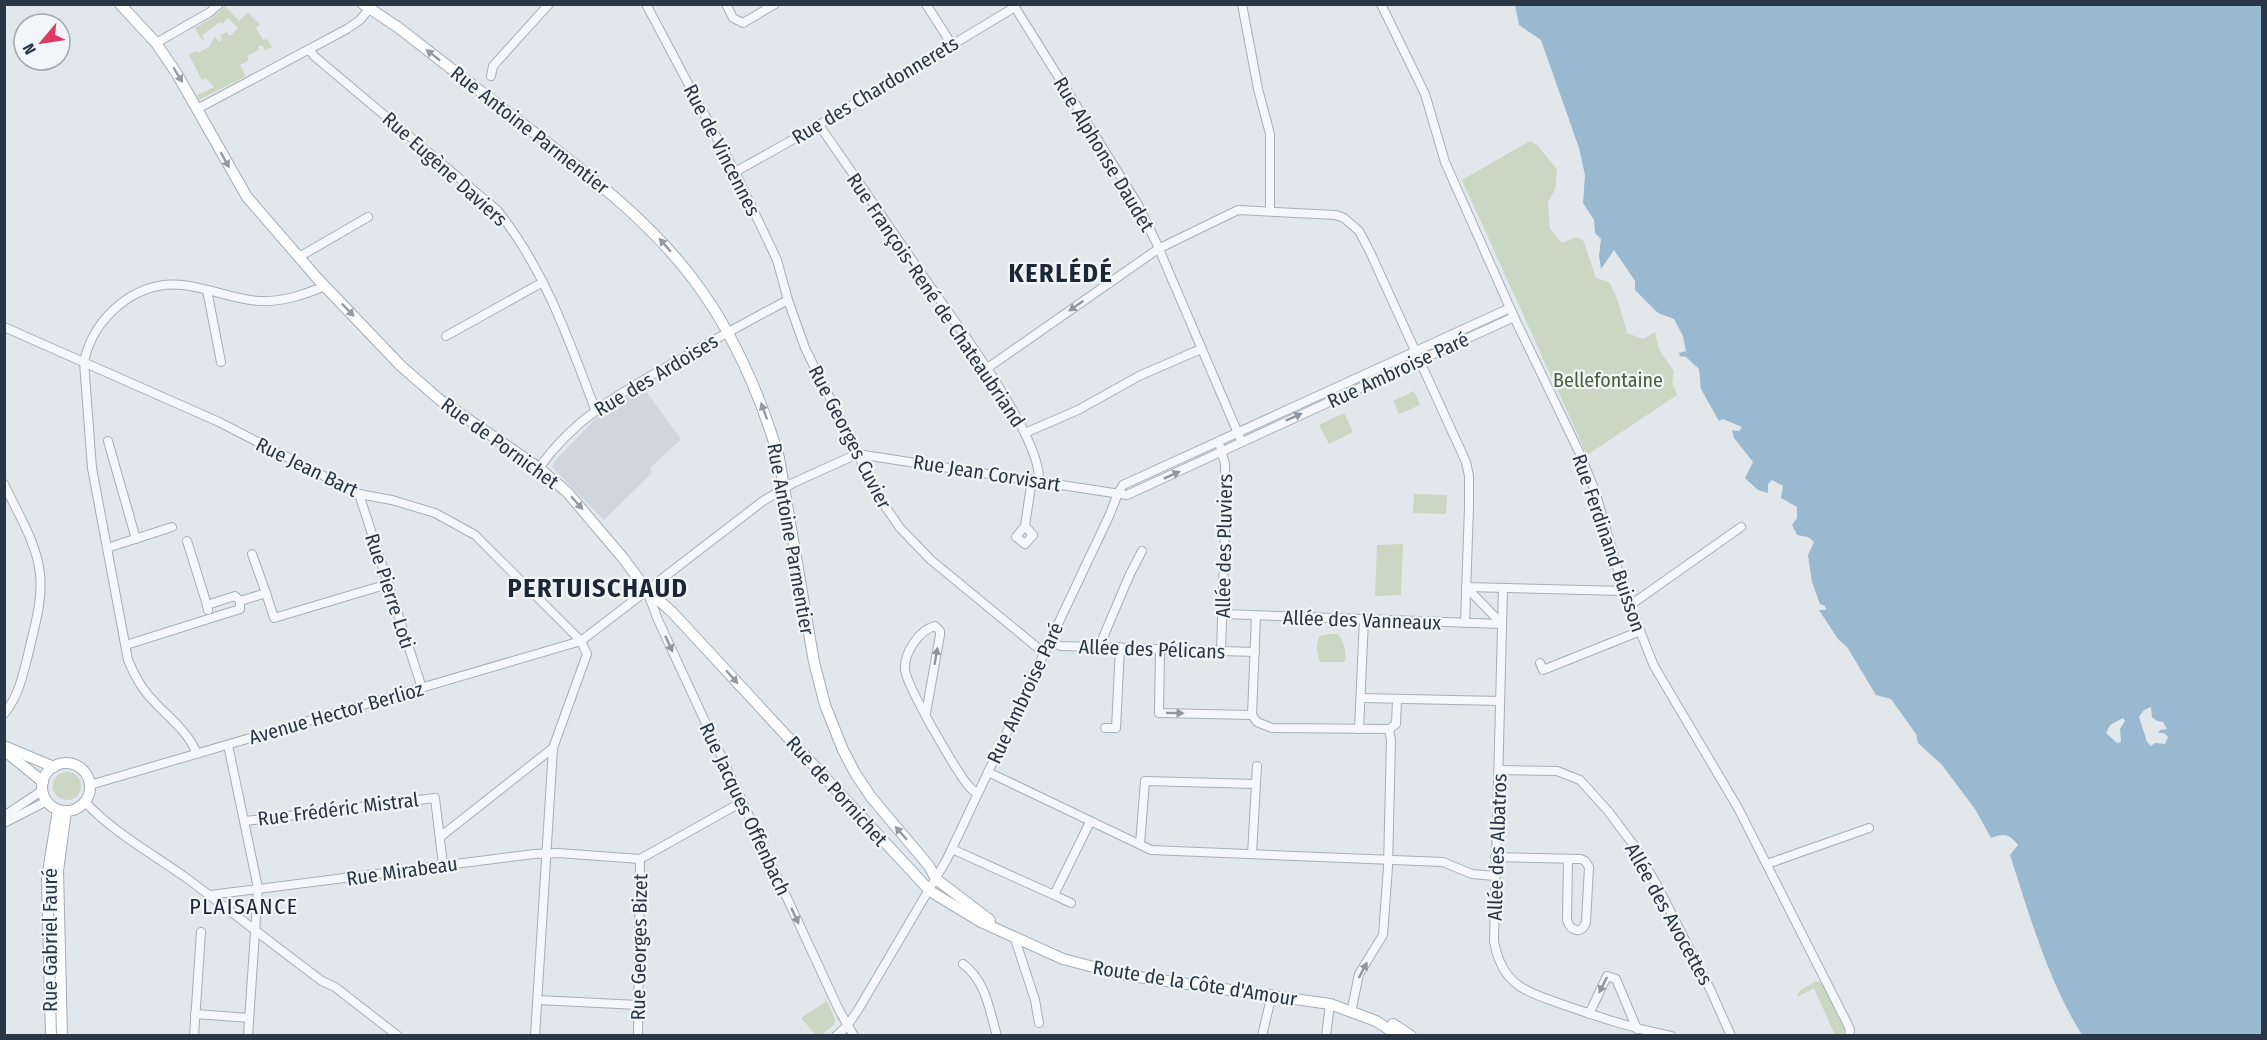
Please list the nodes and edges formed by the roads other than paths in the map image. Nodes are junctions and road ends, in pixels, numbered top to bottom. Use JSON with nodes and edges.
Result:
{"nodes":[{"id":1,"x":120,"y":4,"type":"edge"},
{"id":2,"x":219,"y":4,"type":"edge"},
{"id":3,"x":549,"y":4,"type":"edge"},
{"id":4,"x":646,"y":4,"type":"edge"},
{"id":5,"x":726,"y":4,"type":"edge"},
{"id":6,"x":775,"y":4,"type":"edge"},
{"id":7,"x":926,"y":4,"type":"edge"},
{"id":8,"x":1242,"y":4,"type":"edge"},
{"id":9,"x":1381,"y":4,"type":"edge"},
{"id":10,"x":1014,"y":6,"type":"edge"},
{"id":11,"x":366,"y":7,"type":"edge"},
{"id":12,"x":156,"y":43,"type":"junction"},
{"id":13,"x":952,"y":45,"type":"junction"},
{"id":14,"x":309,"y":49,"type":"junction"},
{"id":15,"x":491,"y":76,"type":"dead end"},
{"id":16,"x":197,"y":109,"type":"junction"},
{"id":17,"x":819,"y":125,"type":"junction"},
{"id":18,"x":735,"y":172,"type":"junction"},
{"id":19,"x":1270,"y":210,"type":"junction"},
{"id":20,"x":368,"y":217,"type":"dead end"},
{"id":21,"x":1158,"y":249,"type":"junction"},
{"id":22,"x":299,"y":257,"type":"junction"},
{"id":23,"x":543,"y":282,"type":"junction"},
{"id":24,"x":325,"y":286,"type":"junction"},
{"id":25,"x":207,"y":290,"type":"junction"},
{"id":26,"x":788,"y":300,"type":"junction"},
{"id":27,"x":1512,"y":312,"type":"junction"},
{"id":28,"x":4,"y":327,"type":"edge"},
{"id":29,"x":728,"y":332,"type":"junction"},
{"id":30,"x":446,"y":336,"type":"dead end"},
{"id":31,"x":1201,"y":349,"type":"junction"},
{"id":32,"x":1418,"y":356,"type":"junction"},
{"id":33,"x":84,"y":362,"type":"junction"},
{"id":34,"x":221,"y":362,"type":"dead end"},
{"id":35,"x":986,"y":369,"type":"junction"},
{"id":36,"x":595,"y":409,"type":"junction"},
{"id":37,"x":1025,"y":433,"type":"junction"},
{"id":38,"x":1239,"y":438,"type":"junction"},
{"id":39,"x":108,"y":441,"type":"dead end"},
{"id":40,"x":1220,"y":446,"type":"junction"},
{"id":41,"x":857,"y":454,"type":"junction"},
{"id":42,"x":539,"y":468,"type":"junction"},
{"id":43,"x":1035,"y":480,"type":"junction"},
{"id":44,"x":4,"y":484,"type":"edge"},
{"id":45,"x":784,"y":488,"type":"junction"},
{"id":46,"x":1118,"y":493,"type":"junction"},
{"id":47,"x":358,"y":494,"type":"junction"},
{"id":48,"x":1025,"y":526,"type":"dead end"},
{"id":49,"x":172,"y":527,"type":"dead end"},
{"id":50,"x":1741,"y":527,"type":"dead end"},
{"id":51,"x":136,"y":539,"type":"junction"},
{"id":52,"x":187,"y":541,"type":"dead end"},
{"id":53,"x":107,"y":548,"type":"junction"},
{"id":54,"x":1142,"y":551,"type":"dead end"},
{"id":55,"x":252,"y":554,"type":"dead end"},
{"id":56,"x":388,"y":584,"type":"junction"},
{"id":57,"x":1466,"y":587,"type":"junction"},
{"id":58,"x":1503,"y":588,"type":"junction"},
{"id":59,"x":647,"y":590,"type":"junction"},
{"id":60,"x":1624,"y":591,"type":"junction"},
{"id":61,"x":266,"y":593,"type":"junction"},
{"id":62,"x":240,"y":601,"type":"junction"},
{"id":63,"x":207,"y":605,"type":"junction"},
{"id":64,"x":1629,"y":606,"type":"junction"},
{"id":65,"x":1223,"y":614,"type":"junction"},
{"id":66,"x":1256,"y":616,"type":"junction"},
{"id":67,"x":210,"y":617,"type":"junction"},
{"id":68,"x":1364,"y":619,"type":"junction"},
{"id":69,"x":1465,"y":623,"type":"junction"},
{"id":70,"x":1502,"y":624,"type":"junction"},
{"id":71,"x":1638,"y":632,"type":"junction"},
{"id":72,"x":581,"y":641,"type":"junction"},
{"id":73,"x":1049,"y":642,"type":"junction"},
{"id":74,"x":126,"y":645,"type":"junction"},
{"id":75,"x":1099,"y":647,"type":"junction"},
{"id":76,"x":1120,"y":647,"type":"junction"},
{"id":77,"x":1160,"y":649,"type":"junction"},
{"id":78,"x":1221,"y":651,"type":"junction"},
{"id":79,"x":1255,"y":652,"type":"junction"},
{"id":80,"x":1044,"y":653,"type":"junction"},
{"id":81,"x":1540,"y":663,"type":"dead end"},
{"id":82,"x":422,"y":688,"type":"junction"},
{"id":83,"x":1360,"y":698,"type":"junction"},
{"id":84,"x":1397,"y":700,"type":"junction"},
{"id":85,"x":1500,"y":701,"type":"junction"},
{"id":86,"x":926,"y":713,"type":"junction"},
{"id":87,"x":4,"y":714,"type":"edge"},
{"id":88,"x":1252,"y":715,"type":"junction"},
{"id":89,"x":1105,"y":728,"type":"dead end"},
{"id":90,"x":1359,"y":729,"type":"junction"},
{"id":91,"x":1389,"y":729,"type":"junction"},
{"id":92,"x":228,"y":745,"type":"junction"},
{"id":93,"x":4,"y":748,"type":"edge"},
{"id":94,"x":552,"y":748,"type":"junction"},
{"id":95,"x":197,"y":754,"type":"junction"},
{"id":96,"x":1257,"y":766,"type":"dead end"},
{"id":97,"x":54,"y":767,"type":"junction"},
{"id":98,"x":1499,"y":770,"type":"junction"},
{"id":99,"x":988,"y":772,"type":"junction"},
{"id":100,"x":1256,"y":784,"type":"junction"},
{"id":101,"x":90,"y":785,"type":"junction"},
{"id":102,"x":44,"y":791,"type":"junction"},
{"id":103,"x":977,"y":793,"type":"junction"},
{"id":104,"x":85,"y":802,"type":"junction"},
{"id":105,"x":742,"y":802,"type":"junction"},
{"id":106,"x":62,"y":810,"type":"junction"},
{"id":107,"x":4,"y":816,"type":"edge"},
{"id":108,"x":245,"y":821,"type":"junction"},
{"id":109,"x":1090,"y":822,"type":"junction"},
{"id":110,"x":4,"y":823,"type":"edge"},
{"id":111,"x":1869,"y":828,"type":"dead end"},
{"id":112,"x":440,"y":837,"type":"junction"},
{"id":113,"x":1140,"y":844,"type":"junction"},
{"id":114,"x":952,"y":849,"type":"junction"},
{"id":115,"x":545,"y":854,"type":"junction"},
{"id":116,"x":1252,"y":854,"type":"junction"},
{"id":117,"x":1495,"y":856,"type":"junction"},
{"id":118,"x":640,"y":859,"type":"junction"},
{"id":119,"x":1388,"y":859,"type":"junction"},
{"id":120,"x":1568,"y":859,"type":"junction"},
{"id":121,"x":1767,"y":864,"type":"junction"},
{"id":122,"x":443,"y":865,"type":"junction"},
{"id":123,"x":1495,"y":876,"type":"junction"},
{"id":124,"x":936,"y":879,"type":"junction"},
{"id":125,"x":258,"y":888,"type":"junction"},
{"id":126,"x":930,"y":891,"type":"junction"},
{"id":127,"x":210,"y":895,"type":"junction"},
{"id":128,"x":1054,"y":895,"type":"junction"},
{"id":129,"x":1071,"y":903,"type":"dead end"},
{"id":130,"x":973,"y":908,"type":"joint"},
{"id":131,"x":256,"y":931,"type":"junction"},
{"id":132,"x":201,"y":932,"type":"dead end"},
{"id":133,"x":1015,"y":939,"type":"junction"},
{"id":134,"x":963,"y":964,"type":"dead end"},
{"id":135,"x":1272,"y":994,"type":"junction"},
{"id":136,"x":538,"y":1000,"type":"junction"},
{"id":137,"x":1330,"y":1004,"type":"junction"},
{"id":138,"x":638,"y":1005,"type":"junction"},
{"id":139,"x":1352,"y":1008,"type":"junction"},
{"id":140,"x":195,"y":1014,"type":"junction"},
{"id":141,"x":1589,"y":1014,"type":"junction"},
{"id":142,"x":249,"y":1018,"type":"junction"},
{"id":143,"x":1039,"y":1023,"type":"dead end"},
{"id":144,"x":847,"y":1026,"type":"junction"},
{"id":145,"x":1642,"y":1032,"type":"edge"},
{"id":146,"x":394,"y":1034,"type":"edge"},
{"id":147,"x":51,"y":1035,"type":"edge"},
{"id":148,"x":62,"y":1035,"type":"edge"},
{"id":149,"x":194,"y":1035,"type":"edge"},
{"id":150,"x":248,"y":1035,"type":"edge"},
{"id":151,"x":536,"y":1035,"type":"edge"},
{"id":152,"x":638,"y":1035,"type":"edge"},
{"id":153,"x":836,"y":1035,"type":"edge"},
{"id":154,"x":854,"y":1035,"type":"edge"},
{"id":155,"x":997,"y":1035,"type":"edge"},
{"id":156,"x":1264,"y":1035,"type":"edge"},
{"id":157,"x":1326,"y":1035,"type":"edge"},
{"id":158,"x":1399,"y":1035,"type":"edge"},
{"id":159,"x":1411,"y":1035,"type":"edge"},
{"id":160,"x":1669,"y":1035,"type":"edge"},
{"id":161,"x":1731,"y":1035,"type":"edge"},
{"id":162,"x":1849,"y":1035,"type":"edge"}],
"edges":[{"from":1,"to":12,"type":"main road","name":"Rue de Pornichet"},
{"from":2,"to":12,"type":"street"},
{"from":3,"to":15,"type":"street"},
{"from":4,"to":18,"type":"street","name":"Rue de Vincennes"},
{"from":5,"to":6,"type":"street"},
{"from":7,"to":13,"type":"street"},
{"from":8,"to":19,"type":"street"},
{"from":9,"to":27,"type":"street","name":"Rue Ferdinand Buisson"},
{"from":10,"to":13,"type":"street","name":"Rue des Chardonnerets"},
{"from":10,"to":21,"type":"street","name":"Rue Alphonse Daudet"},
{"from":11,"to":14,"type":"street"},
{"from":29,"to":11,"type":"main road","name":"Rue Antoine Parmentier","one_way":true},
{"from":12,"to":16,"type":"main road","name":"Rue de Pornichet","one_way":true},
{"from":13,"to":17,"type":"street","name":"Rue des Chardonnerets"},
{"from":14,"to":16,"type":"street"},
{"from":14,"to":23,"type":"street","name":"Rue Eugène Daviers"},
{"from":16,"to":22,"type":"main road","name":"Rue de Pornichet","one_way":true},
{"from":17,"to":18,"type":"street","name":"Rue des Chardonnerets"},
{"from":17,"to":35,"type":"street","name":"Rue François-René de Chateaubriand"},
{"from":18,"to":26,"type":"street","name":"Rue de Vincennes"},
{"from":19,"to":21,"type":"street"},
{"from":19,"to":32,"type":"street"},
{"from":20,"to":22,"type":"street"},
{"from":21,"to":31,"type":"street","name":"Rue Alphonse Daudet"},
{"from":21,"to":35,"type":"street","one_way":true},
{"from":22,"to":24,"type":"main road","name":"Rue de Pornichet"},
{"from":23,"to":30,"type":"street"},
{"from":23,"to":36,"type":"street","name":"Rue Eugène Daviers"},
{"from":24,"to":25,"type":"street"},
{"from":24,"to":42,"type":"main road","name":"Rue de Pornichet","one_way":true},
{"from":25,"to":33,"type":"street"},
{"from":25,"to":34,"type":"street"},
{"from":26,"to":29,"type":"street","name":"Rue des Ardoises"},
{"from":26,"to":41,"type":"street","name":"Rue Georges Cuvier"},
{"from":27,"to":32,"type":"street","name":"Rue Ambroise Paré"},
{"from":27,"to":60,"type":"street","name":"Rue Ferdinand Buisson"},
{"from":28,"to":33,"type":"street","name":"Rue Jean Bart"},
{"from":29,"to":36,"type":"street","name":"Rue des Ardoises"},
{"from":45,"to":29,"type":"main road","name":"Rue Antoine Parmentier","one_way":true},
{"from":31,"to":37,"type":"street"},
{"from":31,"to":38,"type":"street","name":"Rue Alphonse Daudet"},
{"from":32,"to":38,"type":"street","name":"Rue Ambroise Paré"},
{"from":32,"to":57,"type":"street"},
{"from":33,"to":47,"type":"street","name":"Rue Jean Bart"},
{"from":33,"to":53,"type":"street"},
{"from":35,"to":37,"type":"street","name":"Rue François-René de Chateaubriand"},
{"from":36,"to":42,"type":"street","name":"Rue des Ardoises"},
{"from":37,"to":43,"type":"street","name":"Rue François-René de Chateaubriand"},
{"from":38,"to":40,"type":"street","name":"Rue Ambroise Paré"},
{"from":39,"to":51,"type":"street"},
{"from":40,"to":46,"type":"street","name":"Rue Ambroise Paré"},
{"from":40,"to":65,"type":"street","name":"Allée des Pluviers"},
{"from":41,"to":43,"type":"street","name":"Rue Jean Corvisart"},
{"from":41,"to":45,"type":"street"},
{"from":41,"to":80,"type":"street","name":"Rue Georges Cuvier"},
{"from":42,"to":59,"type":"main road","name":"Rue de Pornichet","one_way":true},
{"from":43,"to":46,"type":"street","name":"Rue Jean Corvisart"},
{"from":43,"to":48,"type":"street"},
{"from":44,"to":87,"type":"street"},
{"from":45,"to":59,"type":"street"},
{"from":124,"to":45,"type":"main road","name":"Rue Antoine Parmentier","one_way":true},
{"from":46,"to":73,"type":"street","name":"Rue Ambroise Paré"},
{"from":47,"to":56,"type":"street","name":"Rue Pierre Loti"},
{"from":47,"to":72,"type":"street","name":"Rue Jean Bart"},
{"from":49,"to":51,"type":"street"},
{"from":50,"to":64,"type":"street"},
{"from":51,"to":53,"type":"street"},
{"from":52,"to":63,"type":"street"},
{"from":53,"to":74,"type":"street"},
{"from":54,"to":75,"type":"street"},
{"from":55,"to":61,"type":"street"},
{"from":56,"to":61,"type":"street"},
{"from":56,"to":82,"type":"street","name":"Rue Pierre Loti"},
{"from":57,"to":58,"type":"street"},
{"from":57,"to":69,"type":"street"},
{"from":57,"to":70,"type":"street"},
{"from":58,"to":60,"type":"street"},
{"from":58,"to":70,"type":"street","name":"Allée des Albatros"},
{"from":59,"to":72,"type":"street"},
{"from":59,"to":105,"type":"street","name":"Rue Jacques Offenbach","one_way":true},
{"from":59,"to":126,"type":"main road","name":"Rue de Pornichet","one_way":true},
{"from":60,"to":64,"type":"street","name":"Rue Ferdinand Buisson"},
{"from":61,"to":62,"type":"street"},
{"from":62,"to":63,"type":"street"},
{"from":62,"to":67,"type":"street"},
{"from":63,"to":67,"type":"street"},
{"from":64,"to":71,"type":"street","name":"Rue Ferdinand Buisson"},
{"from":65,"to":66,"type":"street","name":"Allée des Vanneaux"},
{"from":65,"to":78,"type":"street","name":"Allée des Pluviers"},
{"from":66,"to":68,"type":"street","name":"Allée des Vanneaux"},
{"from":66,"to":79,"type":"street"},
{"from":67,"to":74,"type":"street"},
{"from":68,"to":69,"type":"street","name":"Allée des Vanneaux"},
{"from":68,"to":83,"type":"street"},
{"from":69,"to":70,"type":"street","name":"Allée des Vanneaux"},
{"from":70,"to":85,"type":"street","name":"Allée des Albatros"},
{"from":71,"to":81,"type":"street"},
{"from":71,"to":121,"type":"street","name":"Rue Ferdinand Buisson"},
{"from":72,"to":82,"type":"street","name":"Avenue Hector Berlioz"},
{"from":72,"to":94,"type":"street"},
{"from":73,"to":75,"type":"street","name":"Allée des Pélicans"},
{"from":73,"to":80,"type":"street","name":"Rue Ambroise Paré"},
{"from":74,"to":95,"type":"street"},
{"from":75,"to":76,"type":"street","name":"Allée des Pélicans"},
{"from":76,"to":77,"type":"street","name":"Allée des Pélicans"},
{"from":76,"to":89,"type":"street"},
{"from":77,"to":78,"type":"street","name":"Allée des Pélicans"},
{"from":77,"to":88,"type":"street","one_way":true},
{"from":78,"to":79,"type":"street","name":"Allée des Pélicans"},
{"from":79,"to":88,"type":"street"},
{"from":80,"to":99,"type":"street","name":"Rue Ambroise Paré"},
{"from":82,"to":92,"type":"street","name":"Avenue Hector Berlioz"},
{"from":83,"to":84,"type":"street"},
{"from":83,"to":90,"type":"street"},
{"from":84,"to":85,"type":"street"},
{"from":84,"to":91,"type":"street"},
{"from":85,"to":98,"type":"street","name":"Allée des Albatros"},
{"from":86,"to":86,"type":"street","one_way":true},
{"from":86,"to":103,"type":"street"},
{"from":88,"to":90,"type":"street"},
{"from":90,"to":91,"type":"street"},
{"from":91,"to":119,"type":"street"},
{"from":92,"to":95,"type":"street","name":"Avenue Hector Berlioz"},
{"from":92,"to":108,"type":"street"},
{"from":93,"to":97,"type":"main road"},
{"from":93,"to":102,"type":"main road"},
{"from":94,"to":112,"type":"street"},
{"from":94,"to":115,"type":"street"},
{"from":95,"to":101,"type":"street","name":"Avenue Hector Berlioz"},
{"from":96,"to":100,"type":"street"},
{"from":97,"to":101,"type":"main road"},
{"from":97,"to":102,"type":"main road"},
{"from":98,"to":117,"type":"street","name":"Allée des Albatros"},
{"from":98,"to":161,"type":"street","name":"Allée des Avocettes"},
{"from":99,"to":103,"type":"street","name":"Rue Ambroise Paré"},
{"from":99,"to":109,"type":"street"},
{"from":100,"to":113,"type":"street"},
{"from":100,"to":116,"type":"street"},
{"from":101,"to":104,"type":"main road"},
{"from":102,"to":106,"type":"main road"},
{"from":102,"to":107,"type":"street"},
{"from":102,"to":110,"type":"street"},
{"from":103,"to":114,"type":"street","name":"Rue Ambroise Paré"},
{"from":104,"to":106,"type":"main road"},
{"from":104,"to":127,"type":"street"},
{"from":105,"to":118,"type":"street"},
{"from":105,"to":144,"type":"street","name":"Rue Jacques Offenbach","one_way":true},
{"from":106,"to":147,"type":"main road","name":"Rue Gabriel Fauré"},
{"from":106,"to":148,"type":"main road","name":"Rue Gabriel Fauré"},
{"from":108,"to":112,"type":"street","name":"Rue Frédéric Mistral"},
{"from":108,"to":125,"type":"street"},
{"from":109,"to":113,"type":"street"},
{"from":109,"to":128,"type":"street"},
{"from":111,"to":121,"type":"street"},
{"from":112,"to":122,"type":"street","name":"Rue Frédéric Mistral"},
{"from":113,"to":116,"type":"street"},
{"from":114,"to":124,"type":"street","name":"Rue Ambroise Paré"},
{"from":114,"to":128,"type":"street"},
{"from":115,"to":118,"type":"street","name":"Rue Mirabeau"},
{"from":115,"to":122,"type":"street","name":"Rue Mirabeau"},
{"from":115,"to":136,"type":"street"},
{"from":116,"to":119,"type":"street"},
{"from":117,"to":120,"type":"street"},
{"from":117,"to":123,"type":"street","name":"Allée des Albatros"},
{"from":118,"to":138,"type":"street","name":"Rue Georges Bizet"},
{"from":119,"to":123,"type":"street"},
{"from":139,"to":119,"type":"street","one_way":true},
{"from":120,"to":120,"type":"street"},
{"from":121,"to":162,"type":"street","name":"Rue Ferdinand Buisson"},
{"from":122,"to":125,"type":"street","name":"Rue Mirabeau"},
{"from":123,"to":141,"type":"street","name":"Allée des Albatros"},
{"from":124,"to":126,"type":"street","name":"Rue Ambroise Paré"},
{"from":124,"to":130,"type":"main road","name":"Rue Antoine Parmentier"},
{"from":125,"to":127,"type":"street","name":"Rue Mirabeau"},
{"from":125,"to":131,"type":"street"},
{"from":126,"to":133,"type":"main road","name":"Route de la Côte d'Amour"},
{"from":126,"to":144,"type":"street","name":"Rue Ambroise Paré"},
{"from":127,"to":131,"type":"street"},
{"from":128,"to":129,"type":"street"},
{"from":130,"to":139,"type":"main road","name":"Route de la Côte d'Amour"},
{"from":131,"to":142,"type":"street"},
{"from":131,"to":146,"type":"street"},
{"from":132,"to":140,"type":"street"},
{"from":133,"to":135,"type":"main road","name":"Route de la Côte d'Amour"},
{"from":133,"to":143,"type":"street"},
{"from":134,"to":155,"type":"street"},
{"from":135,"to":137,"type":"main road","name":"Route de la Côte d'Amour"},
{"from":135,"to":156,"type":"street"},
{"from":136,"to":138,"type":"street"},
{"from":136,"to":151,"type":"street"},
{"from":137,"to":157,"type":"street"},
{"from":137,"to":158,"type":"main road","name":"Route de la Côte d'Amour"},
{"from":138,"to":152,"type":"street","name":"Rue Georges Bizet"},
{"from":139,"to":159,"type":"main road","name":"Route de la Côte d'Amour"},
{"from":140,"to":142,"type":"street"},
{"from":140,"to":149,"type":"street"},
{"from":141,"to":145,"type":"street","name":"Allée des Albatros"},
{"from":145,"to":141,"type":"street","one_way":true},
{"from":142,"to":150,"type":"street"},
{"from":144,"to":153,"type":"street","name":"Rue Ambroise Paré"},
{"from":144,"to":154,"type":"street","name":"Rue Jacques Offenbach"},
{"from":145,"to":160,"type":"street","name":"Allée des Albatros"}]}
